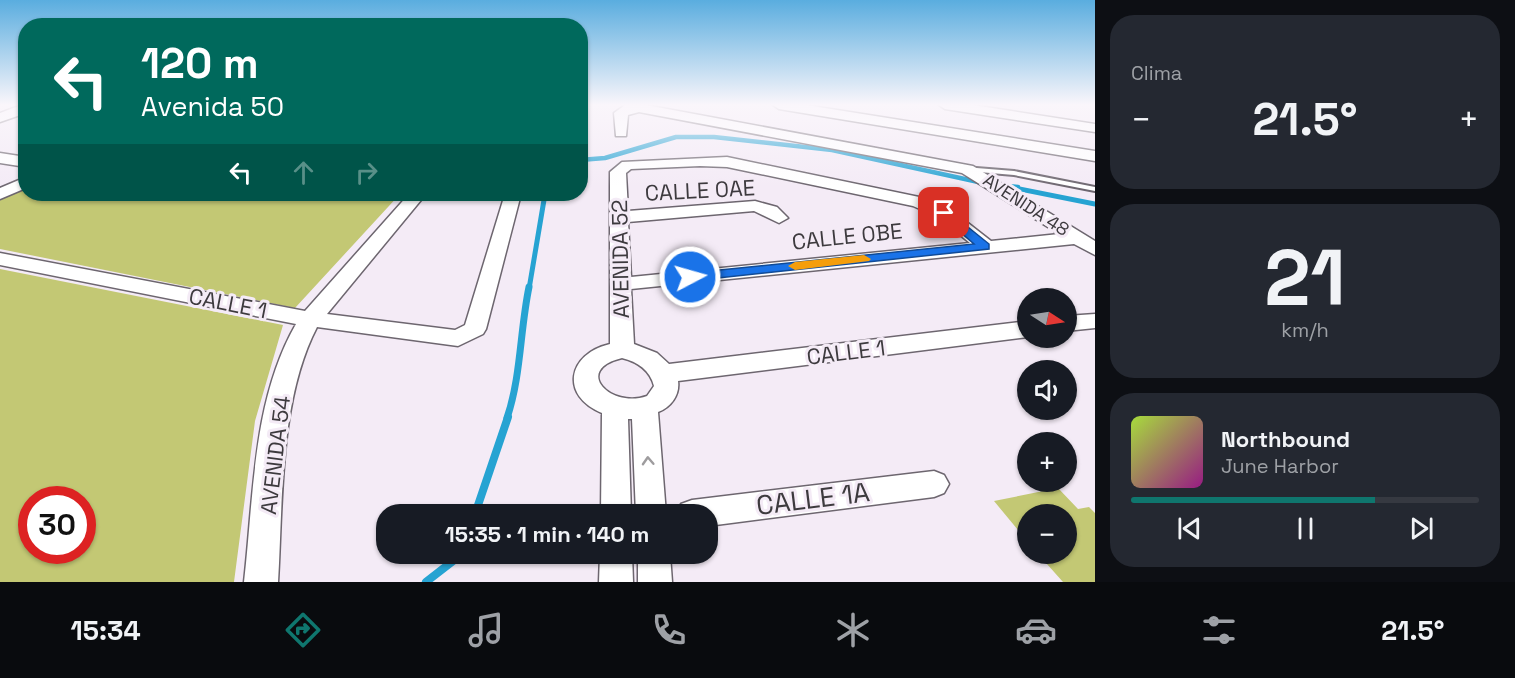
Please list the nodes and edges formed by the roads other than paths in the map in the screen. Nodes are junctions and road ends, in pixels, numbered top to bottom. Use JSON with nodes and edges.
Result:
{"nodes":[{"id":1,"x":766,"y":132,"type":"edge"},
{"id":2,"x":948,"y":132,"type":"edge"},
{"id":3,"x":953,"y":133,"type":"joint"},
{"id":4,"x":1095,"y":156,"type":"edge"},
{"id":5,"x":0,"y":158,"type":"edge"},
{"id":6,"x":18,"y":161,"type":"edge"},
{"id":7,"x":975,"y":172,"type":"junction"},
{"id":8,"x":18,"y":186,"type":"edge"},
{"id":9,"x":1095,"y":189,"type":"edge"},
{"id":10,"x":0,"y":194,"type":"edge"},
{"id":11,"x":412,"y":201,"type":"edge"},
{"id":12,"x":511,"y":201,"type":"edge"},
{"id":13,"x":619,"y":217,"type":"junction"},
{"id":14,"x":779,"y":218,"type":"dead end"},
{"id":15,"x":1078,"y":238,"type":"junction"},
{"id":16,"x":985,"y":246,"type":"junction"},
{"id":17,"x":1095,"y":249,"type":"edge"},
{"id":18,"x":0,"y":259,"type":"edge"},
{"id":19,"x":621,"y":284,"type":"junction"},
{"id":20,"x":310,"y":319,"type":"junction"},
{"id":21,"x":1095,"y":321,"type":"edge"},
{"id":22,"x":1077,"y":323,"type":"edge"},
{"id":23,"x":1017,"y":330,"type":"edge"},
{"id":24,"x":622,"y":350,"type":"junction"},
{"id":25,"x":664,"y":374,"type":"junction"},
{"id":26,"x":615,"y":408,"type":"junction"},
{"id":27,"x":645,"y":408,"type":"junction"},
{"id":28,"x":934,"y":484,"type":"dead end"},
{"id":29,"x":616,"y":504,"type":"edge"},
{"id":30,"x":650,"y":504,"type":"edge"},
{"id":31,"x":718,"y":511,"type":"edge"},
{"id":32,"x":616,"y":564,"type":"edge"},
{"id":33,"x":654,"y":564,"type":"edge"},
{"id":34,"x":261,"y":582,"type":"edge"},
{"id":35,"x":616,"y":582,"type":"edge"},
{"id":36,"x":655,"y":582,"type":"edge"}],
"edges":[{"from":1,"to":7,"type":"street","name":"AVENIDA 48"},
{"from":2,"to":3,"type":"street"},
{"from":3,"to":4,"type":"street"},
{"from":5,"to":6,"type":"street"},
{"from":7,"to":9,"type":"lane"},
{"from":7,"to":15,"type":"street","name":"AVENIDA 48"},
{"from":8,"to":10,"type":"street"},
{"from":11,"to":20,"type":"street","name":"AVENIDA 54"},
{"from":12,"to":20,"type":"street","name":"CALLE 1"},
{"from":13,"to":14,"type":"street","name":"CALLE 0AE"},
{"from":13,"to":16,"type":"street","name":"AVENIDA 52"},
{"from":13,"to":19,"type":"street","name":"AVENIDA 52"},
{"from":15,"to":16,"type":"street","name":"CALLE 0BE"},
{"from":15,"to":17,"type":"street","name":"AVENIDA 48"},
{"from":16,"to":19,"type":"street","name":"CALLE 0BE"},
{"from":18,"to":20,"type":"street","name":"CALLE 1"},
{"from":19,"to":24,"type":"street","name":"AVENIDA 52"},
{"from":20,"to":34,"type":"street","name":"AVENIDA 54"},
{"from":21,"to":22,"type":"street"},
{"from":23,"to":25,"type":"street","name":"CALLE 1"},
{"from":24,"to":25,"type":"street"},
{"from":24,"to":26,"type":"street"},
{"from":25,"to":27,"type":"street"},
{"from":26,"to":27,"type":"street"},
{"from":26,"to":29,"type":"street"},
{"from":30,"to":27,"type":"street","one_way":true},
{"from":28,"to":31,"type":"street","name":"CALLE 1A"},
{"from":32,"to":35,"type":"street"},
{"from":33,"to":36,"type":"street"}]}
